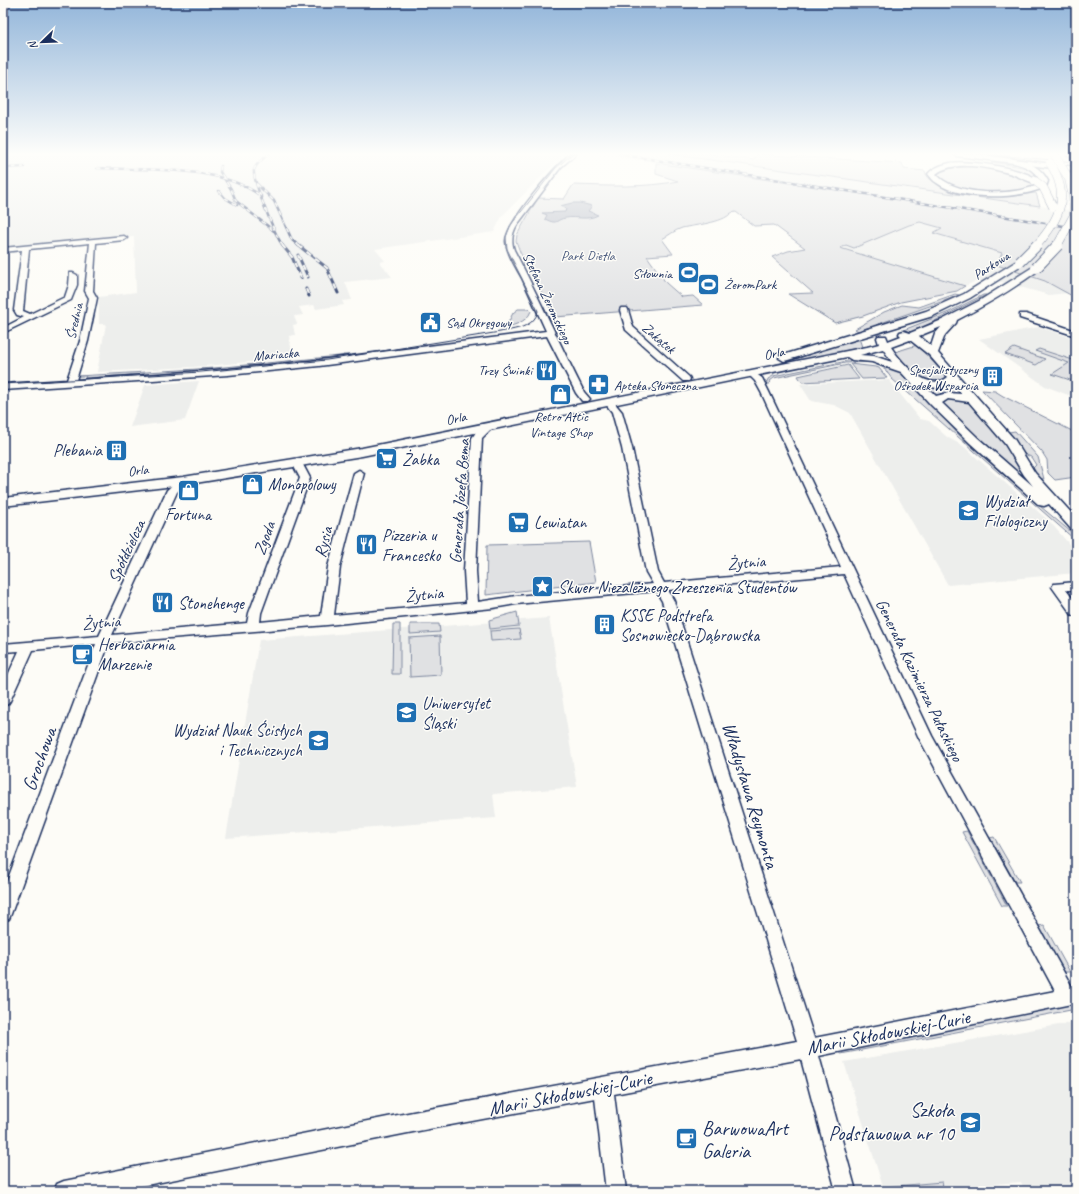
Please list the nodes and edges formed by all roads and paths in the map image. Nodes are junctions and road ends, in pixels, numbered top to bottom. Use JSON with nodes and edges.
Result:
{"nodes":[{"id":1,"x":526,"y":210,"type":"edge"},
{"id":2,"x":1056,"y":210,"type":"edge"},
{"id":3,"x":1059,"y":210,"type":"edge"},
{"id":4,"x":1058,"y":213,"type":"junction"},
{"id":5,"x":1075,"y":214,"type":"edge"},
{"id":6,"x":124,"y":238,"type":"dead end"},
{"id":7,"x":93,"y":242,"type":"junction"},
{"id":8,"x":26,"y":248,"type":"junction"},
{"id":9,"x":3,"y":250,"type":"edge"},
{"id":10,"x":73,"y":275,"type":"dead end"},
{"id":11,"x":624,"y":310,"type":"dead end"},
{"id":12,"x":960,"y":315,"type":"junction"},
{"id":13,"x":1023,"y":316,"type":"dead end"},
{"id":14,"x":29,"y":317,"type":"junction"},
{"id":15,"x":882,"y":329,"type":"junction"},
{"id":16,"x":3,"y":330,"type":"edge"},
{"id":17,"x":550,"y":333,"type":"junction"},
{"id":18,"x":1076,"y":334,"type":"edge"},
{"id":19,"x":911,"y":336,"type":"junction"},
{"id":20,"x":884,"y":345,"type":"junction"},
{"id":21,"x":933,"y":353,"type":"junction"},
{"id":22,"x":835,"y":357,"type":"junction"},
{"id":23,"x":752,"y":374,"type":"junction"},
{"id":24,"x":909,"y":374,"type":"junction"},
{"id":25,"x":954,"y":378,"type":"junction"},
{"id":26,"x":686,"y":379,"type":"junction"},
{"id":27,"x":70,"y":383,"type":"junction"},
{"id":28,"x":3,"y":387,"type":"edge"},
{"id":29,"x":586,"y":399,"type":"junction"},
{"id":30,"x":975,"y":400,"type":"junction"},
{"id":31,"x":935,"y":403,"type":"junction"},
{"id":32,"x":614,"y":408,"type":"junction"},
{"id":33,"x":488,"y":427,"type":"junction"},
{"id":34,"x":297,"y":463,"type":"junction"},
{"id":35,"x":359,"y":473,"type":"dead end"},
{"id":36,"x":183,"y":481,"type":"junction"},
{"id":37,"x":3,"y":492,"type":"edge"},
{"id":38,"x":3,"y":502,"type":"edge"},
{"id":39,"x":1076,"y":528,"type":"edge"},
{"id":40,"x":847,"y":570,"type":"junction"},
{"id":41,"x":660,"y":586,"type":"junction"},
{"id":42,"x":1076,"y":586,"type":"edge"},
{"id":43,"x":472,"y":606,"type":"junction"},
{"id":44,"x":1076,"y":612,"type":"edge"},
{"id":45,"x":327,"y":620,"type":"junction"},
{"id":46,"x":253,"y":627,"type":"junction"},
{"id":47,"x":104,"y":639,"type":"junction"},
{"id":48,"x":28,"y":646,"type":"junction"},
{"id":49,"x":3,"y":648,"type":"edge"},
{"id":50,"x":3,"y":701,"type":"edge"},
{"id":51,"x":3,"y":914,"type":"edge"},
{"id":52,"x":1072,"y":996,"type":"edge"},
{"id":53,"x":808,"y":1048,"type":"junction"},
{"id":54,"x":603,"y":1086,"type":"junction"},
{"id":55,"x":64,"y":1191,"type":"edge"},
{"id":56,"x":616,"y":1191,"type":"edge"},
{"id":57,"x":846,"y":1191,"type":"edge"}],
"edges":[{"from":1,"to":17,"type":"street","name":"Stefana Żeromskiego"},
{"from":2,"to":4,"type":"street","bridge":true},
{"from":3,"to":4,"type":"street","name":"Parkowa","bridge":true},
{"from":4,"to":15,"type":"street","name":"Parkowa","bridge":true},
{"from":5,"to":12,"type":"street","name":"Parkowa","bridge":true},
{"from":6,"to":7,"type":"street"},
{"from":7,"to":8,"type":"street"},
{"from":7,"to":27,"type":"street","name":"Średnia"},
{"from":8,"to":9,"type":"street"},
{"from":8,"to":14,"type":"street"},
{"from":10,"to":14,"type":"street"},
{"from":11,"to":26,"type":"street","name":"Zakątek"},
{"from":12,"to":19,"type":"street","name":"Parkowa"},
{"from":12,"to":21,"type":"street"},
{"from":13,"to":18,"type":"street"},
{"from":14,"to":16,"type":"street"},
{"from":15,"to":19,"type":"street"},
{"from":15,"to":20,"type":"street"},
{"from":15,"to":26,"type":"street","name":"Orla"},
{"from":17,"to":27,"type":"street","name":"Mariacka"},
{"from":17,"to":29,"type":"street","name":"Stefana Żeromskiego"},
{"from":19,"to":20,"type":"street","name":"Orla"},
{"from":19,"to":21,"type":"street"},
{"from":20,"to":22,"type":"street","name":"Orla"},
{"from":20,"to":24,"type":"street"},
{"from":21,"to":25,"type":"street"},
{"from":22,"to":23,"type":"street","name":"Orla"},
{"from":22,"to":24,"type":"street"},
{"from":23,"to":32,"type":"street","name":"Orla"},
{"from":23,"to":40,"type":"street","name":"Generała Kazimierza Pułaskiego"},
{"from":24,"to":25,"type":"street"},
{"from":24,"to":31,"type":"street"},
{"from":25,"to":30,"type":"street"},
{"from":26,"to":29,"type":"street","name":"Orla"},
{"from":27,"to":28,"type":"street","name":"Mariacka"},
{"from":29,"to":37,"type":"street","name":"Orla"},
{"from":30,"to":31,"type":"street"},
{"from":30,"to":39,"type":"street"},
{"from":31,"to":39,"type":"street"},
{"from":32,"to":33,"type":"street","name":"Orla"},
{"from":32,"to":41,"type":"street","name":"Władysława Reymonta"},
{"from":33,"to":34,"type":"street","name":"Orla"},
{"from":33,"to":43,"type":"street","name":"Generała Józefa Bema"},
{"from":34,"to":36,"type":"street","name":"Orla"},
{"from":34,"to":46,"type":"street","name":"Zgoda"},
{"from":35,"to":45,"type":"street","name":"Rysia"},
{"from":36,"to":38,"type":"street","name":"Orla"},
{"from":36,"to":47,"type":"street","name":"Spółdzielcza"},
{"from":40,"to":41,"type":"street","name":"Żytnia"},
{"from":40,"to":52,"type":"street","name":"Generała Kazimierza Pułaskiego"},
{"from":41,"to":43,"type":"street","name":"Żytnia"},
{"from":41,"to":53,"type":"street","name":"Władysława Reymonta"},
{"from":42,"to":44,"type":"street"},
{"from":43,"to":45,"type":"street","name":"Żytnia"},
{"from":45,"to":46,"type":"street","name":"Żytnia"},
{"from":46,"to":47,"type":"street","name":"Żytnia"},
{"from":47,"to":48,"type":"street","name":"Żytnia"},
{"from":47,"to":51,"type":"street","name":"Grochowa"},
{"from":48,"to":49,"type":"street","name":"Żytnia"},
{"from":48,"to":50,"type":"street"},
{"from":52,"to":53,"type":"street","name":"Marii Skłodowskiej-Curie"},
{"from":53,"to":54,"type":"street","name":"Marii Skłodowskiej-Curie"},
{"from":53,"to":57,"type":"street","name":"Władysława Reymonta"},
{"from":54,"to":55,"type":"street","name":"Marii Skłodowskiej-Curie"},
{"from":54,"to":56,"type":"street"}]}
